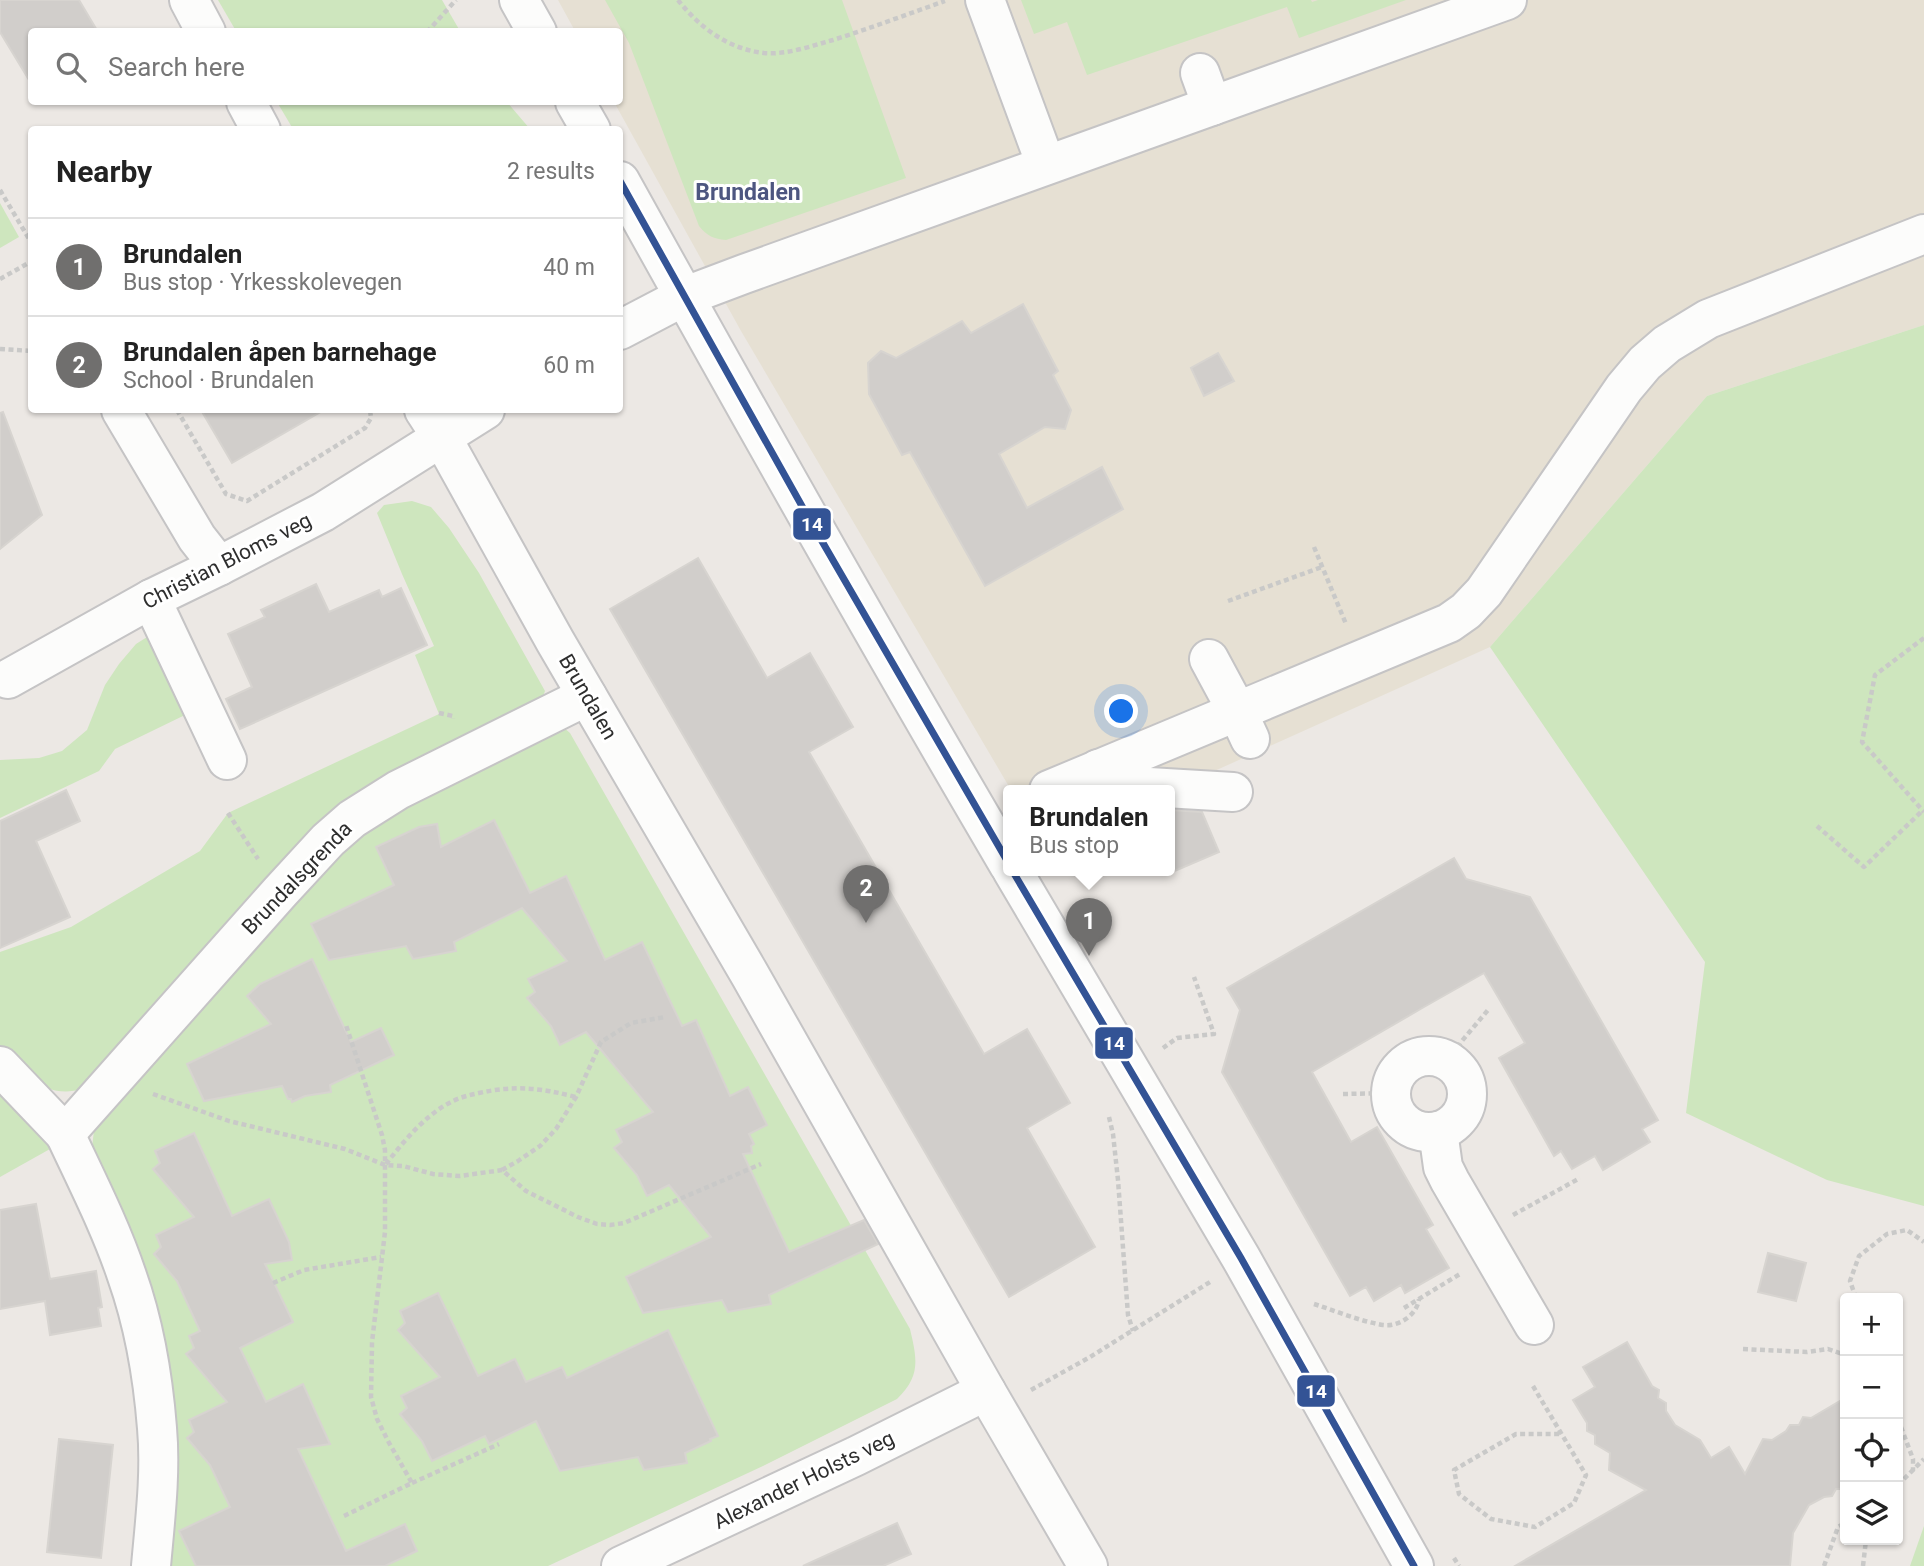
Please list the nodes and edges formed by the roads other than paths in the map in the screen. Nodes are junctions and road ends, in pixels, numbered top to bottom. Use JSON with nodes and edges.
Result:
{"nodes":[{"id":1,"x":189,"y":0,"type":"edge"},
{"id":2,"x":519,"y":0,"type":"edge"},
{"id":3,"x":985,"y":0,"type":"edge"},
{"id":4,"x":1507,"y":0,"type":"edge"},
{"id":5,"x":204,"y":28,"type":"edge"},
{"id":6,"x":535,"y":28,"type":"edge"},
{"id":7,"x":248,"y":105,"type":"edge"},
{"id":8,"x":577,"y":105,"type":"edge"},
{"id":9,"x":259,"y":126,"type":"edge"},
{"id":10,"x":589,"y":126,"type":"edge"},
{"id":11,"x":1046,"y":165,"type":"junction"},
{"id":12,"x":623,"y":187,"type":"edge"},
{"id":13,"x":1924,"y":234,"type":"edge"},
{"id":14,"x":683,"y":297,"type":"junction"},
{"id":15,"x":623,"y":328,"type":"edge"},
{"id":16,"x":123,"y":413,"type":"edge"},
{"id":17,"x":473,"y":413,"type":"edge"},
{"id":18,"x":432,"y":423,"type":"edge"},
{"id":19,"x":219,"y":566,"type":"junction"},
{"id":20,"x":151,"y":599,"type":"junction"},
{"id":21,"x":1209,"y":659,"type":"dead end"},
{"id":22,"x":8,"y":679,"type":"dead end"},
{"id":23,"x":587,"y":695,"type":"junction"},
{"id":24,"x":1243,"y":725,"type":"junction"},
{"id":25,"x":227,"y":760,"type":"dead end"},
{"id":26,"x":1097,"y":769,"type":"junction"},
{"id":27,"x":1060,"y":785,"type":"edge"},
{"id":28,"x":1130,"y":785,"type":"edge"},
{"id":29,"x":1175,"y":789,"type":"edge"},
{"id":30,"x":1233,"y":792,"type":"dead end"},
{"id":31,"x":995,"y":813,"type":"edge"},
{"id":32,"x":1003,"y":843,"type":"edge"},
{"id":33,"x":1015,"y":876,"type":"edge"},
{"id":34,"x":0,"y":1066,"type":"edge"},
{"id":35,"x":1438,"y":1131,"type":"junction"},
{"id":36,"x":65,"y":1135,"type":"junction"},
{"id":37,"x":1534,"y":1325,"type":"dead end"},
{"id":38,"x":991,"y":1400,"type":"junction"},
{"id":39,"x":644,"y":1561,"type":"edge"},
{"id":40,"x":151,"y":1566,"type":"edge"},
{"id":41,"x":1088,"y":1566,"type":"edge"},
{"id":42,"x":1414,"y":1566,"type":"edge"}],
"edges":[{"from":1,"to":5,"type":"street"},
{"from":2,"to":6,"type":"street"},
{"from":3,"to":11,"type":"street"},
{"from":4,"to":11,"type":"street"},
{"from":7,"to":9,"type":"street"},
{"from":8,"to":10,"type":"street"},
{"from":11,"to":14,"type":"street"},
{"from":12,"to":14,"type":"street"},
{"from":13,"to":24,"type":"street"},
{"from":14,"to":15,"type":"street"},
{"from":14,"to":31,"type":"street"},
{"from":16,"to":19,"type":"street"},
{"from":17,"to":18,"type":"street","name":"Christian Bloms veg"},
{"from":18,"to":19,"type":"street","name":"Christian Bloms veg"},
{"from":18,"to":23,"type":"street","name":"Brundalen"},
{"from":19,"to":20,"type":"street","name":"Christian Bloms veg"},
{"from":20,"to":22,"type":"street","name":"Christian Bloms veg"},
{"from":20,"to":25,"type":"street"},
{"from":21,"to":24,"type":"street"},
{"from":23,"to":36,"type":"street","name":"Brundalsgrenda"},
{"from":23,"to":38,"type":"street","name":"Brundalen"},
{"from":24,"to":26,"type":"street"},
{"from":26,"to":27,"type":"street"},
{"from":26,"to":28,"type":"street"},
{"from":29,"to":30,"type":"street"},
{"from":31,"to":32,"type":"street"},
{"from":33,"to":42,"type":"street"},
{"from":34,"to":36,"type":"street"},
{"from":35,"to":35,"type":"street"},
{"from":35,"to":37,"type":"street"},
{"from":36,"to":40,"type":"street"},
{"from":38,"to":39,"type":"street","name":"Alexander Holsts veg"},
{"from":38,"to":41,"type":"street","name":"Brundalen"}]}
